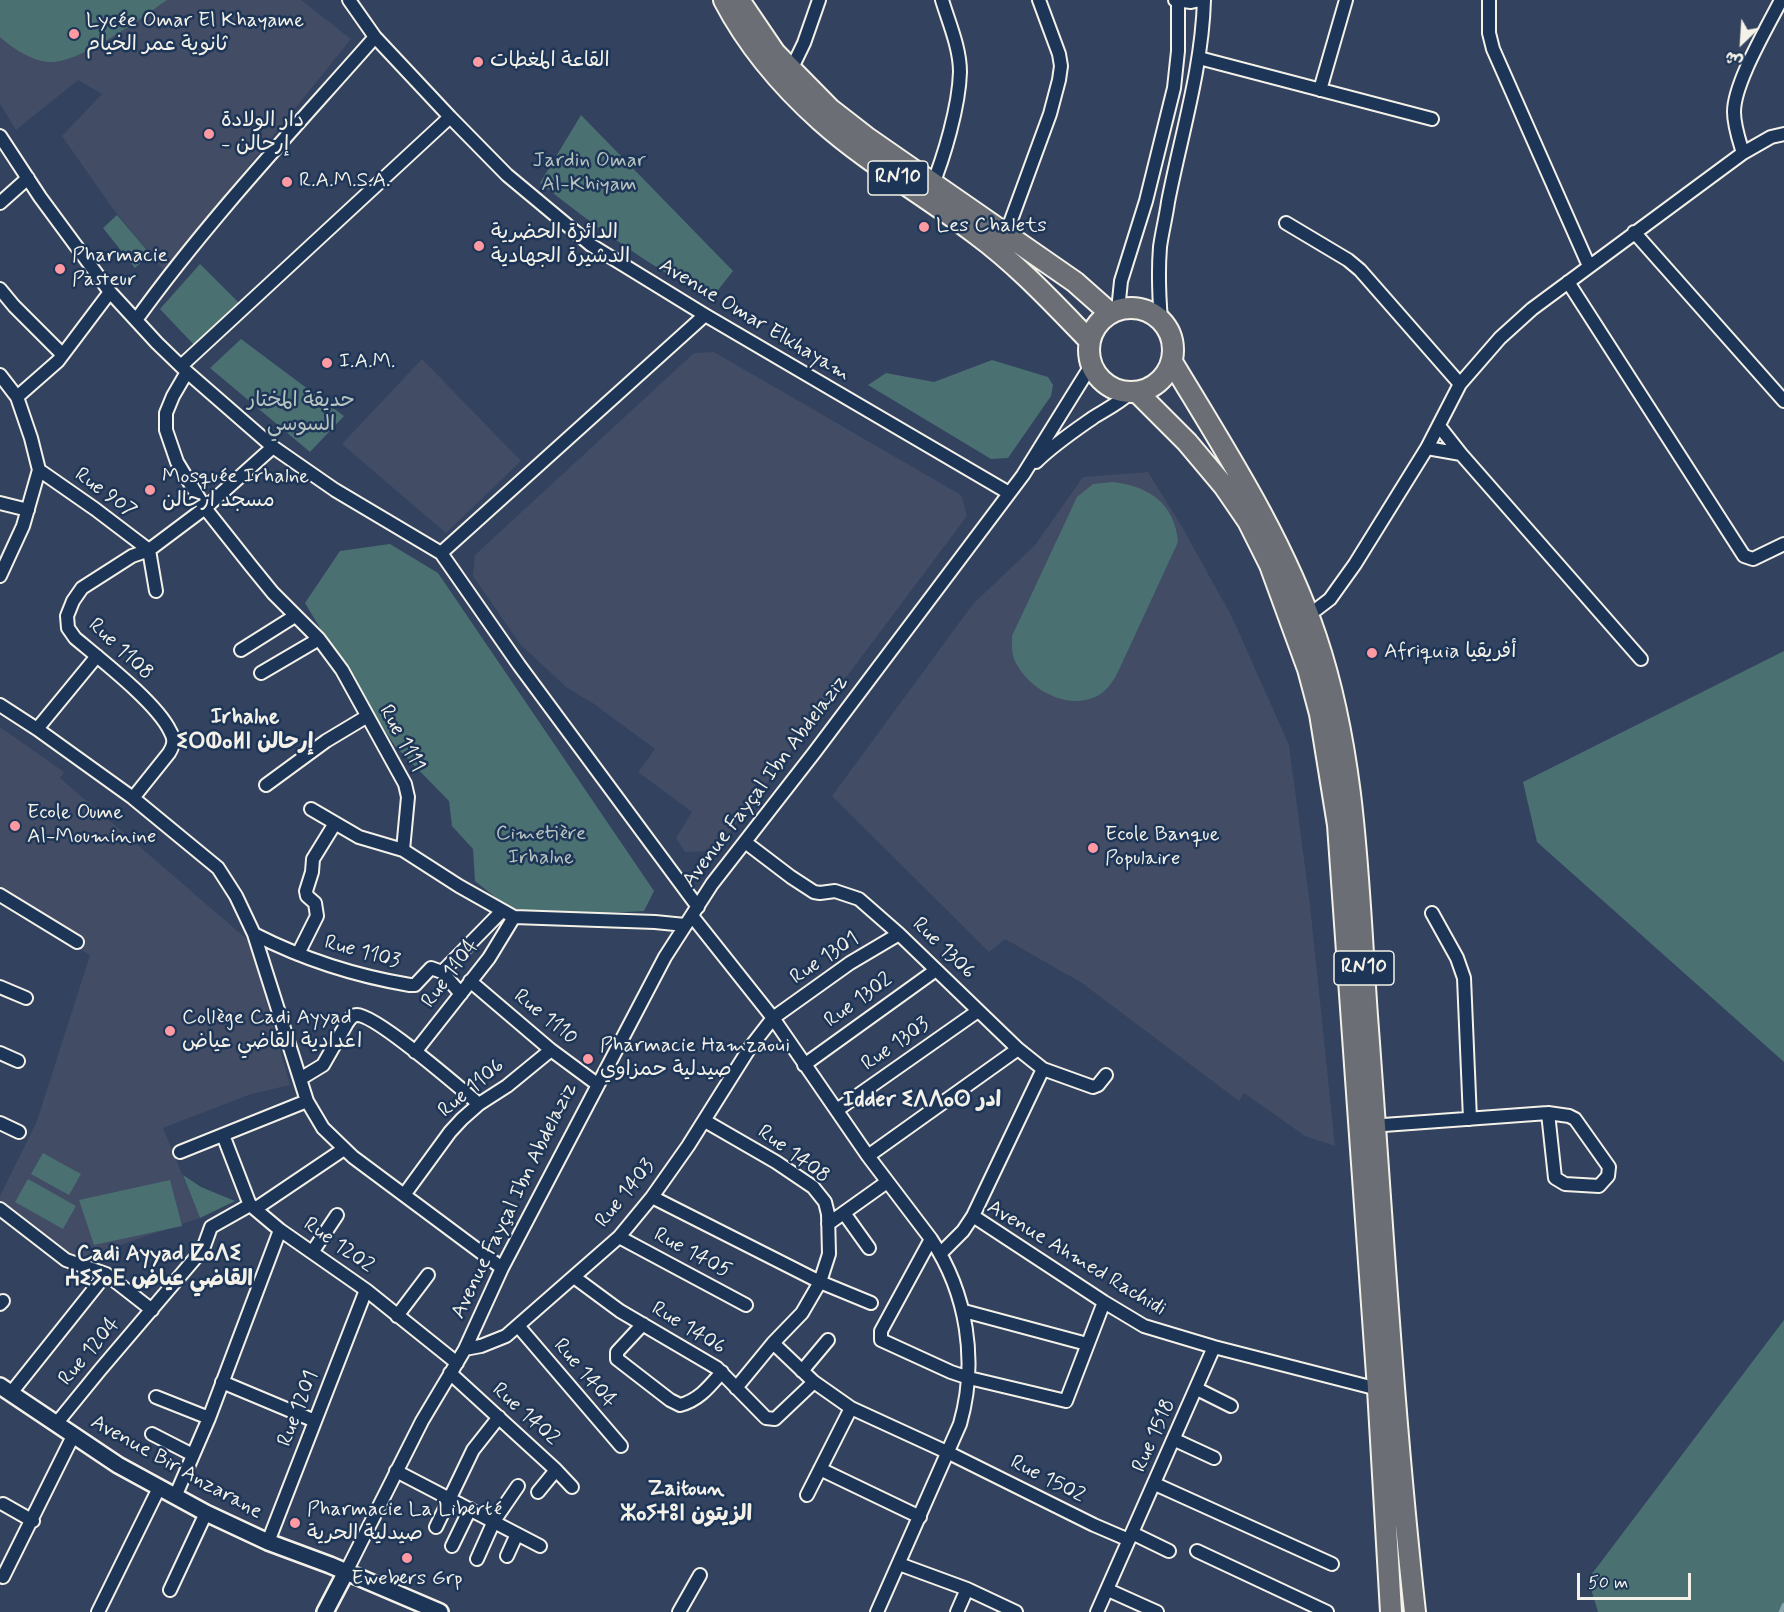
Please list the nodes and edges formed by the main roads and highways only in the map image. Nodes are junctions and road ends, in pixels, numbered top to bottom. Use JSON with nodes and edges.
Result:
{"nodes":[{"id":1,"x":724,"y":0,"type":"edge"},
{"id":2,"x":739,"y":0,"type":"edge"},
{"id":3,"x":786,"y":77,"type":"junction"},
{"id":4,"x":930,"y":191,"type":"junction"},
{"id":5,"x":1114,"y":311,"type":"junction"},
{"id":6,"x":1089,"y":340,"type":"junction"},
{"id":7,"x":1172,"y":362,"type":"junction"},
{"id":8,"x":1134,"y":392,"type":"junction"},
{"id":9,"x":1299,"y":617,"type":"junction"},
{"id":10,"x":1368,"y":1126,"type":"junction"},
{"id":11,"x":1391,"y":1612,"type":"edge"},
{"id":12,"x":1415,"y":1612,"type":"edge"}],
"edges":[{"from":1,"to":3,"type":"main road","number":"RN10"},
{"from":2,"to":3,"type":"main road","number":"RN10"},
{"from":3,"to":4,"type":"main road","number":"RN10"},
{"from":4,"to":5,"type":"main road","number":"RN10"},
{"from":4,"to":6,"type":"main road","number":"RN10"},
{"from":5,"to":6,"type":"main road"},
{"from":5,"to":7,"type":"main road","number":"RN10"},
{"from":6,"to":8,"type":"main road","number":"RN10"},
{"from":7,"to":8,"type":"main road"},
{"from":7,"to":9,"type":"main road","number":"RN10"},
{"from":8,"to":9,"type":"main road","number":"RN10"},
{"from":9,"to":10,"type":"main road","number":"RN10"},
{"from":10,"to":11,"type":"main road","number":"RN10"},
{"from":10,"to":12,"type":"main road","number":"RN10"}]}
